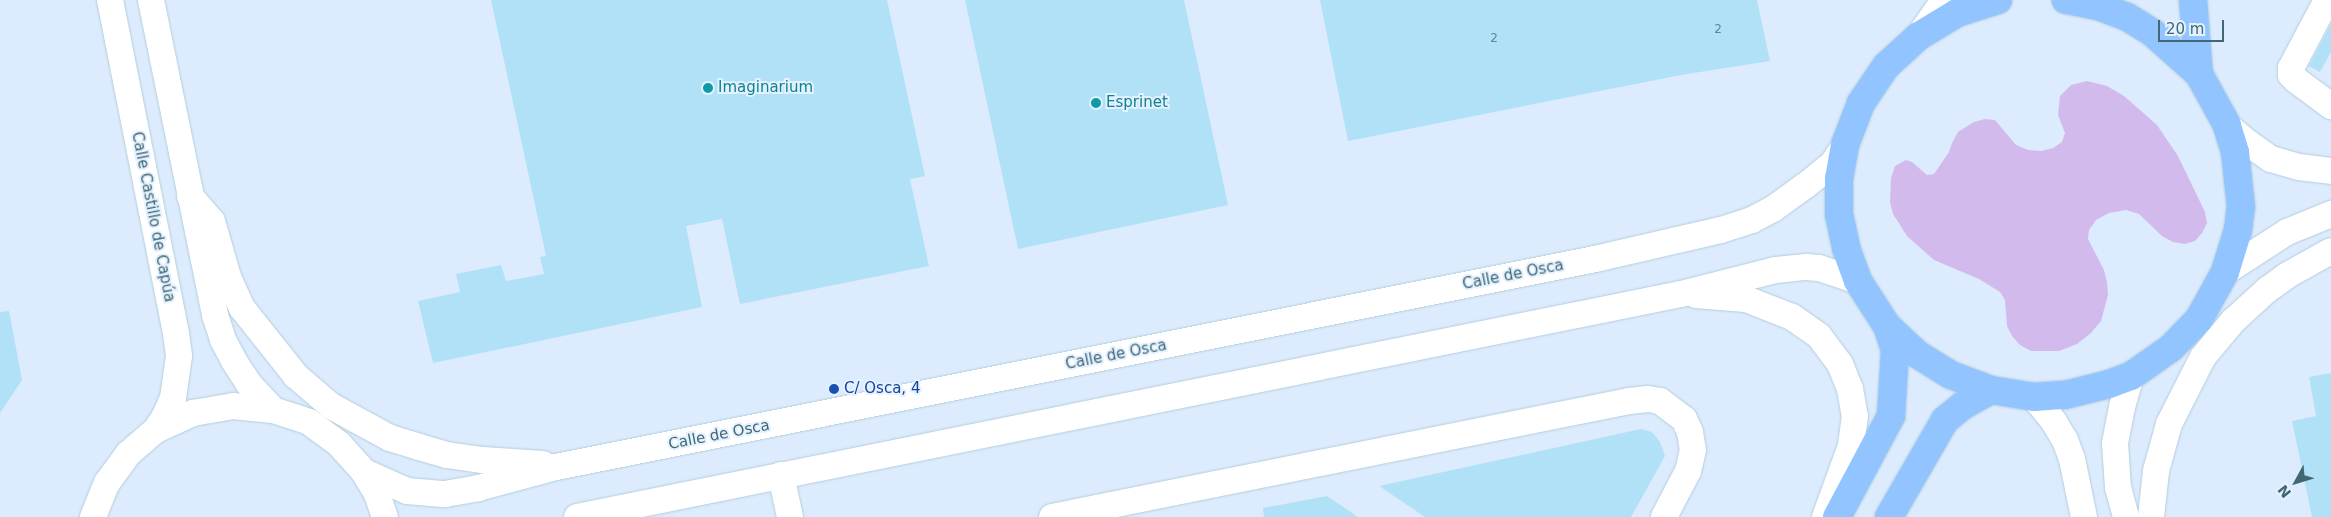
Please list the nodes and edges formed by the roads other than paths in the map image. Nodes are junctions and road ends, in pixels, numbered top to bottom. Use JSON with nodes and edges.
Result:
{"nodes":[{"id":1,"x":110,"y":0,"type":"edge"},
{"id":2,"x":151,"y":0,"type":"edge"},
{"id":3,"x":1942,"y":0,"type":"edge"},
{"id":4,"x":1998,"y":0,"type":"edge"},
{"id":5,"x":2066,"y":0,"type":"edge"},
{"id":6,"x":2193,"y":0,"type":"edge"},
{"id":7,"x":2327,"y":0,"type":"edge"},
{"id":8,"x":2104,"y":3,"type":"edge"},
{"id":9,"x":1918,"y":36,"type":"junction"},
{"id":10,"x":2199,"y":74,"type":"junction"},
{"id":11,"x":2331,"y":106,"type":"edge"},
{"id":12,"x":2227,"y":124,"type":"junction"},
{"id":13,"x":1845,"y":145,"type":"junction"},
{"id":14,"x":2331,"y":171,"type":"edge"},
{"id":15,"x":190,"y":196,"type":"junction"},
{"id":16,"x":2331,"y":214,"type":"edge"},
{"id":17,"x":2331,"y":251,"type":"edge"},
{"id":18,"x":2225,"y":272,"type":"junction"},
{"id":19,"x":1858,"y":281,"type":"junction"},
{"id":20,"x":1681,"y":294,"type":"junction"},
{"id":21,"x":1887,"y":326,"type":"junction"},
{"id":22,"x":2131,"y":376,"type":"junction"},
{"id":23,"x":1991,"y":390,"type":"junction"},
{"id":24,"x":2034,"y":397,"type":"junction"},
{"id":25,"x":273,"y":410,"type":"junction"},
{"id":26,"x":156,"y":430,"type":"junction"},
{"id":27,"x":556,"y":467,"type":"junction"},
{"id":28,"x":364,"y":472,"type":"junction"},
{"id":29,"x":781,"y":475,"type":"junction"},
{"id":30,"x":93,"y":517,"type":"edge"},
{"id":31,"x":385,"y":517,"type":"edge"},
{"id":32,"x":576,"y":517,"type":"edge"},
{"id":33,"x":790,"y":517,"type":"edge"},
{"id":34,"x":1052,"y":517,"type":"edge"},
{"id":35,"x":1664,"y":517,"type":"edge"},
{"id":36,"x":1825,"y":517,"type":"edge"},
{"id":37,"x":1836,"y":517,"type":"edge"},
{"id":38,"x":1888,"y":517,"type":"edge"},
{"id":39,"x":2084,"y":517,"type":"edge"},
{"id":40,"x":2126,"y":517,"type":"edge"},
{"id":41,"x":2151,"y":517,"type":"edge"}],
"edges":[{"from":1,"to":26,"type":"street","name":"Calle Castillo de Capúa"},
{"from":2,"to":15,"type":"street"},
{"from":3,"to":9,"type":"street"},
{"from":4,"to":9,"type":"main road"},
{"from":5,"to":8,"type":"main road"},
{"from":6,"to":10,"type":"main road"},
{"from":7,"to":11,"type":"street"},
{"from":8,"to":10,"type":"main road"},
{"from":9,"to":13,"type":"main road"},
{"from":10,"to":12,"type":"main road"},
{"from":12,"to":14,"type":"street"},
{"from":12,"to":18,"type":"main road"},
{"from":13,"to":19,"type":"main road"},
{"from":13,"to":27,"type":"street","name":"Calle de Osca"},
{"from":15,"to":25,"type":"street"},
{"from":15,"to":27,"type":"street"},
{"from":16,"to":18,"type":"street"},
{"from":17,"to":41,"type":"street"},
{"from":18,"to":22,"type":"main road"},
{"from":19,"to":20,"type":"street"},
{"from":19,"to":21,"type":"main road"},
{"from":20,"to":29,"type":"street"},
{"from":20,"to":36,"type":"street"},
{"from":21,"to":23,"type":"main road"},
{"from":21,"to":37,"type":"main road"},
{"from":22,"to":24,"type":"main road"},
{"from":22,"to":40,"type":"street"},
{"from":23,"to":24,"type":"main road"},
{"from":23,"to":38,"type":"main road"},
{"from":24,"to":39,"type":"street"},
{"from":25,"to":26,"type":"street"},
{"from":25,"to":28,"type":"street"},
{"from":26,"to":30,"type":"street"},
{"from":27,"to":28,"type":"street","name":"Calle de Osca"},
{"from":28,"to":31,"type":"street"},
{"from":29,"to":32,"type":"street"},
{"from":29,"to":33,"type":"street"},
{"from":34,"to":35,"type":"street"}]}
